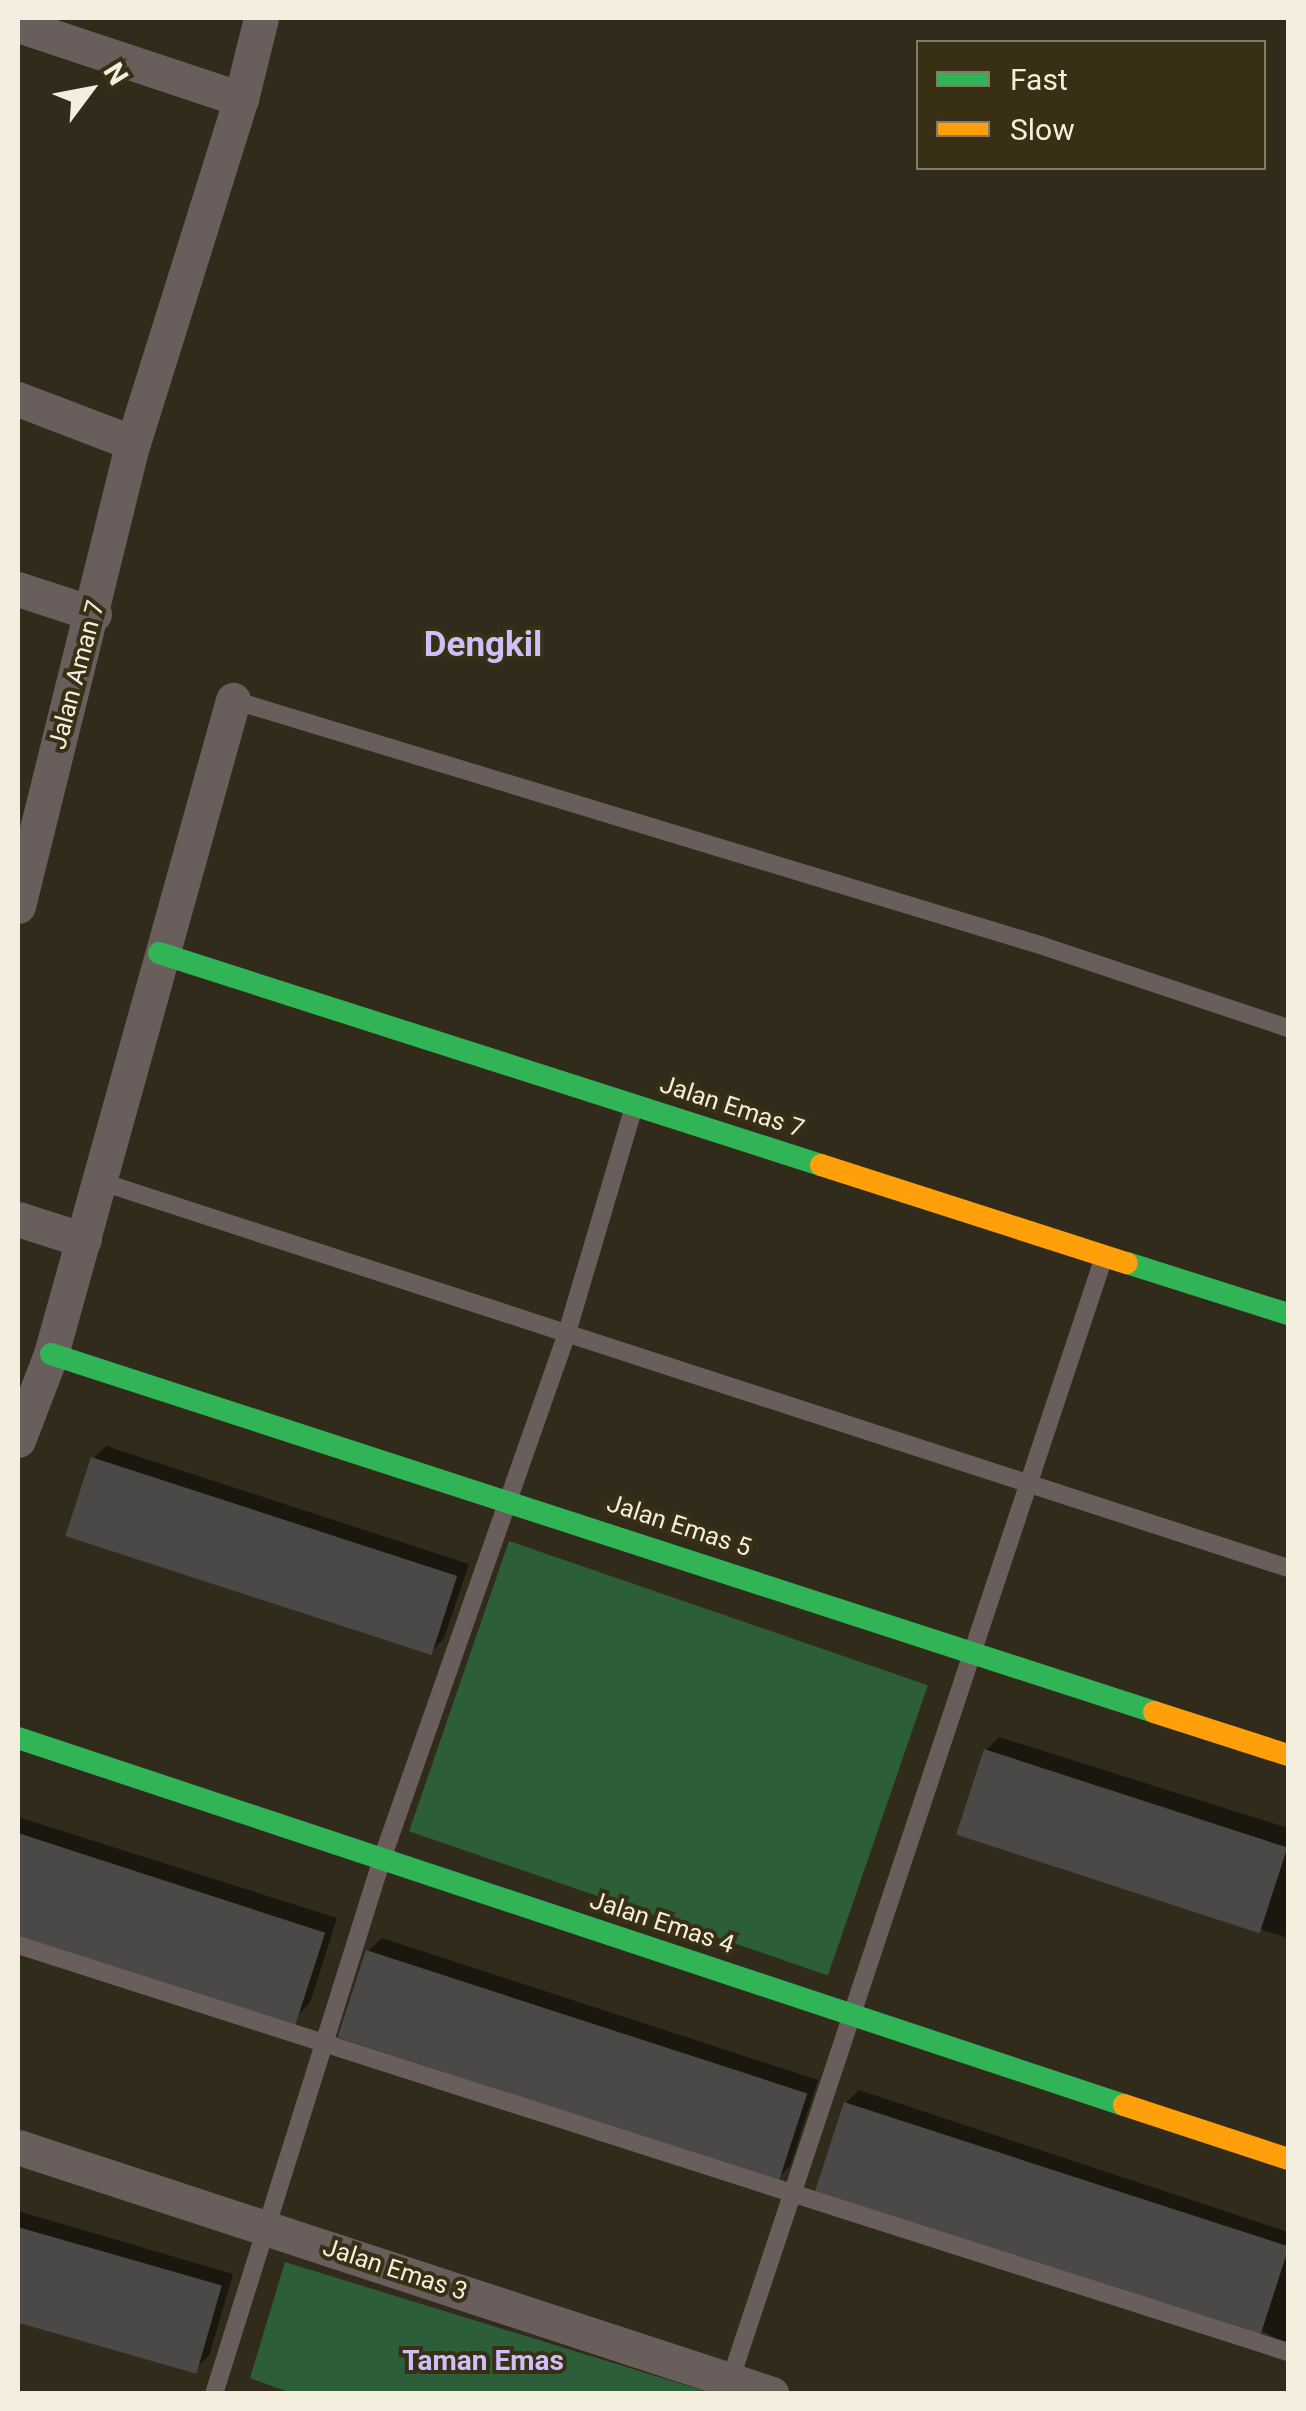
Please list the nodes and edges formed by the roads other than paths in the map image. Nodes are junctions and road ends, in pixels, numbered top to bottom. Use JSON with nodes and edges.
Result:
{"nodes":[{"id":1,"x":260,"y":18,"type":"edge"},
{"id":2,"x":18,"y":26,"type":"edge"},
{"id":3,"x":241,"y":99,"type":"junction"},
{"id":4,"x":18,"y":399,"type":"edge"},
{"id":5,"x":133,"y":442,"type":"junction"},
{"id":6,"x":18,"y":589,"type":"edge"},
{"id":7,"x":94,"y":614,"type":"junction"},
{"id":8,"x":234,"y":700,"type":"joint"},
{"id":9,"x":18,"y":906,"type":"edge"},
{"id":10,"x":159,"y":952,"type":"junction"},
{"id":11,"x":1288,"y":1028,"type":"edge"},
{"id":12,"x":634,"y":1104,"type":"junction"},
{"id":13,"x":99,"y":1180,"type":"junction"},
{"id":14,"x":19,"y":1223,"type":"edge"},
{"id":15,"x":84,"y":1240,"type":"junction"},
{"id":16,"x":1105,"y":1255,"type":"junction"},
{"id":17,"x":1288,"y":1314,"type":"edge"},
{"id":18,"x":566,"y":1336,"type":"junction"},
{"id":19,"x":51,"y":1354,"type":"junction"},
{"id":20,"x":18,"y":1440,"type":"edge"},
{"id":21,"x":1028,"y":1483,"type":"junction"},
{"id":22,"x":507,"y":1500,"type":"junction"},
{"id":23,"x":1288,"y":1568,"type":"edge"},
{"id":24,"x":972,"y":1648,"type":"junction"},
{"id":25,"x":18,"y":1738,"type":"edge"},
{"id":26,"x":1288,"y":1755,"type":"edge"},
{"id":27,"x":382,"y":1858,"type":"junction"},
{"id":28,"x":18,"y":1945,"type":"edge"},
{"id":29,"x":850,"y":2014,"type":"junction"},
{"id":30,"x":324,"y":2043,"type":"junction"},
{"id":31,"x":18,"y":2147,"type":"edge"},
{"id":32,"x":1288,"y":2159,"type":"edge"},
{"id":33,"x":792,"y":2193,"type":"junction"},
{"id":34,"x":267,"y":2228,"type":"junction"},
{"id":35,"x":1288,"y":2352,"type":"edge"},
{"id":36,"x":728,"y":2387,"type":"edge"},
{"id":37,"x":214,"y":2394,"type":"edge"},
{"id":38,"x":772,"y":2394,"type":"edge"}],
"edges":[{"from":1,"to":3,"type":"street","name":"Jalan Aman 7"},
{"from":2,"to":3,"type":"street"},
{"from":3,"to":5,"type":"street","name":"Jalan Aman 7"},
{"from":4,"to":5,"type":"street"},
{"from":5,"to":7,"type":"street","name":"Jalan Aman 7"},
{"from":6,"to":7,"type":"street"},
{"from":7,"to":9,"type":"street","name":"Jalan Aman 7"},
{"from":8,"to":10,"type":"street"},
{"from":8,"to":11,"type":"lane"},
{"from":10,"to":12,"type":"street","name":"Jalan Emas 7"},
{"from":10,"to":13,"type":"street"},
{"from":12,"to":16,"type":"street","name":"Jalan Emas 7"},
{"from":12,"to":18,"type":"lane"},
{"from":13,"to":15,"type":"street"},
{"from":13,"to":18,"type":"lane"},
{"from":14,"to":15,"type":"street"},
{"from":15,"to":19,"type":"street"},
{"from":16,"to":17,"type":"street","name":"Jalan Emas 7"},
{"from":16,"to":21,"type":"lane"},
{"from":18,"to":21,"type":"lane"},
{"from":18,"to":22,"type":"lane"},
{"from":19,"to":20,"type":"street"},
{"from":19,"to":22,"type":"street","name":"Jalan Emas 5"},
{"from":21,"to":23,"type":"lane"},
{"from":21,"to":24,"type":"lane"},
{"from":22,"to":24,"type":"street","name":"Jalan Emas 5"},
{"from":22,"to":27,"type":"lane"},
{"from":24,"to":26,"type":"street","name":"Jalan Emas 5"},
{"from":24,"to":29,"type":"lane"},
{"from":25,"to":27,"type":"street","name":"Jalan Emas 4"},
{"from":27,"to":29,"type":"street","name":"Jalan Emas 4"},
{"from":27,"to":30,"type":"lane"},
{"from":28,"to":30,"type":"lane"},
{"from":29,"to":32,"type":"street","name":"Jalan Emas 4"},
{"from":29,"to":33,"type":"lane"},
{"from":30,"to":33,"type":"lane"},
{"from":30,"to":34,"type":"lane"},
{"from":31,"to":34,"type":"street","name":"Jalan Emas 3"},
{"from":33,"to":35,"type":"lane"},
{"from":33,"to":36,"type":"lane"},
{"from":34,"to":36,"type":"street","name":"Jalan Emas 3"},
{"from":34,"to":37,"type":"lane"},
{"from":36,"to":38,"type":"street","name":"Jalan Emas 3"}]}
